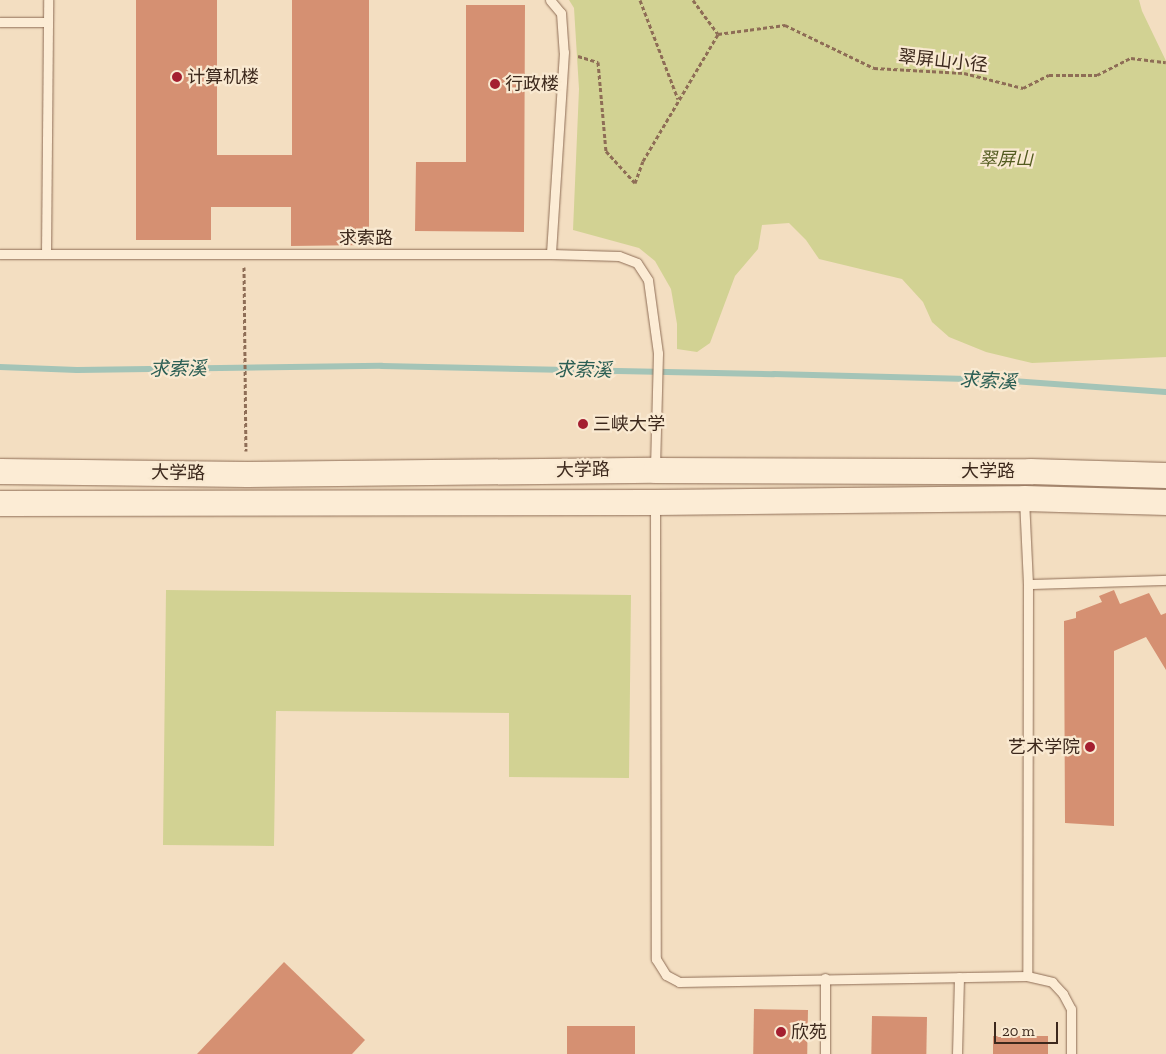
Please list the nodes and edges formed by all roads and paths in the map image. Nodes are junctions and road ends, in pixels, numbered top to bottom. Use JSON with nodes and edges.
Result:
{"nodes":[{"id":1,"x":48,"y":0,"type":"edge"},
{"id":2,"x":550,"y":0,"type":"edge"},
{"id":3,"x":640,"y":0,"type":"edge"},
{"id":4,"x":693,"y":0,"type":"edge"},
{"id":5,"x":0,"y":22,"type":"edge"},
{"id":6,"x":48,"y":22,"type":"junction"},
{"id":7,"x":718,"y":34,"type":"junction"},
{"id":8,"x":564,"y":52,"type":"junction"},
{"id":9,"x":1166,"y":62,"type":"edge"},
{"id":10,"x":678,"y":100,"type":"junction"},
{"id":11,"x":0,"y":254,"type":"edge"},
{"id":12,"x":46,"y":254,"type":"junction"},
{"id":13,"x":243,"y":254,"type":"junction"},
{"id":14,"x":551,"y":254,"type":"junction"},
{"id":15,"x":245,"y":441,"type":"dead end"},
{"id":16,"x":655,"y":470,"type":"junction"},
{"id":17,"x":0,"y":471,"type":"edge"},
{"id":18,"x":1166,"y":475,"type":"edge"},
{"id":19,"x":1024,"y":498,"type":"junction"},
{"id":20,"x":655,"y":502,"type":"junction"},
{"id":21,"x":1166,"y":502,"type":"edge"},
{"id":22,"x":0,"y":503,"type":"edge"},
{"id":23,"x":1166,"y":580,"type":"edge"},
{"id":24,"x":1028,"y":584,"type":"junction"},
{"id":25,"x":1027,"y":976,"type":"junction"},
{"id":26,"x":959,"y":977,"type":"junction"},
{"id":27,"x":825,"y":978,"type":"junction"},
{"id":28,"x":824,"y":1054,"type":"edge"},
{"id":29,"x":958,"y":1054,"type":"edge"},
{"id":30,"x":1071,"y":1054,"type":"edge"}],
"edges":[{"from":1,"to":6,"type":"lane"},
{"from":2,"to":8,"type":"lane"},
{"from":3,"to":10,"type":"path"},
{"from":4,"to":7,"type":"path"},
{"from":5,"to":6,"type":"lane"},
{"from":6,"to":12,"type":"lane"},
{"from":7,"to":9,"type":"path","name":"翠屏山小径"},
{"from":7,"to":10,"type":"path"},
{"from":8,"to":10,"type":"path"},
{"from":8,"to":14,"type":"lane"},
{"from":11,"to":12,"type":"lane","name":"求索路"},
{"from":12,"to":13,"type":"lane","name":"求索路"},
{"from":13,"to":14,"type":"lane","name":"求索路"},
{"from":13,"to":15,"type":"path"},
{"from":14,"to":16,"type":"lane","name":"求索路"},
{"from":16,"to":17,"type":"main road","name":"大学路"},
{"from":16,"to":18,"type":"main road","name":"大学路"},
{"from":19,"to":20,"type":"main road","name":"大学路"},
{"from":19,"to":21,"type":"main road","name":"大学路"},
{"from":19,"to":24,"type":"lane"},
{"from":20,"to":22,"type":"main road","name":"大学路"},
{"from":20,"to":27,"type":"lane"},
{"from":23,"to":24,"type":"lane"},
{"from":24,"to":25,"type":"lane"},
{"from":25,"to":26,"type":"lane"},
{"from":25,"to":30,"type":"lane"},
{"from":26,"to":27,"type":"lane"},
{"from":26,"to":29,"type":"lane"},
{"from":27,"to":28,"type":"lane"}]}
